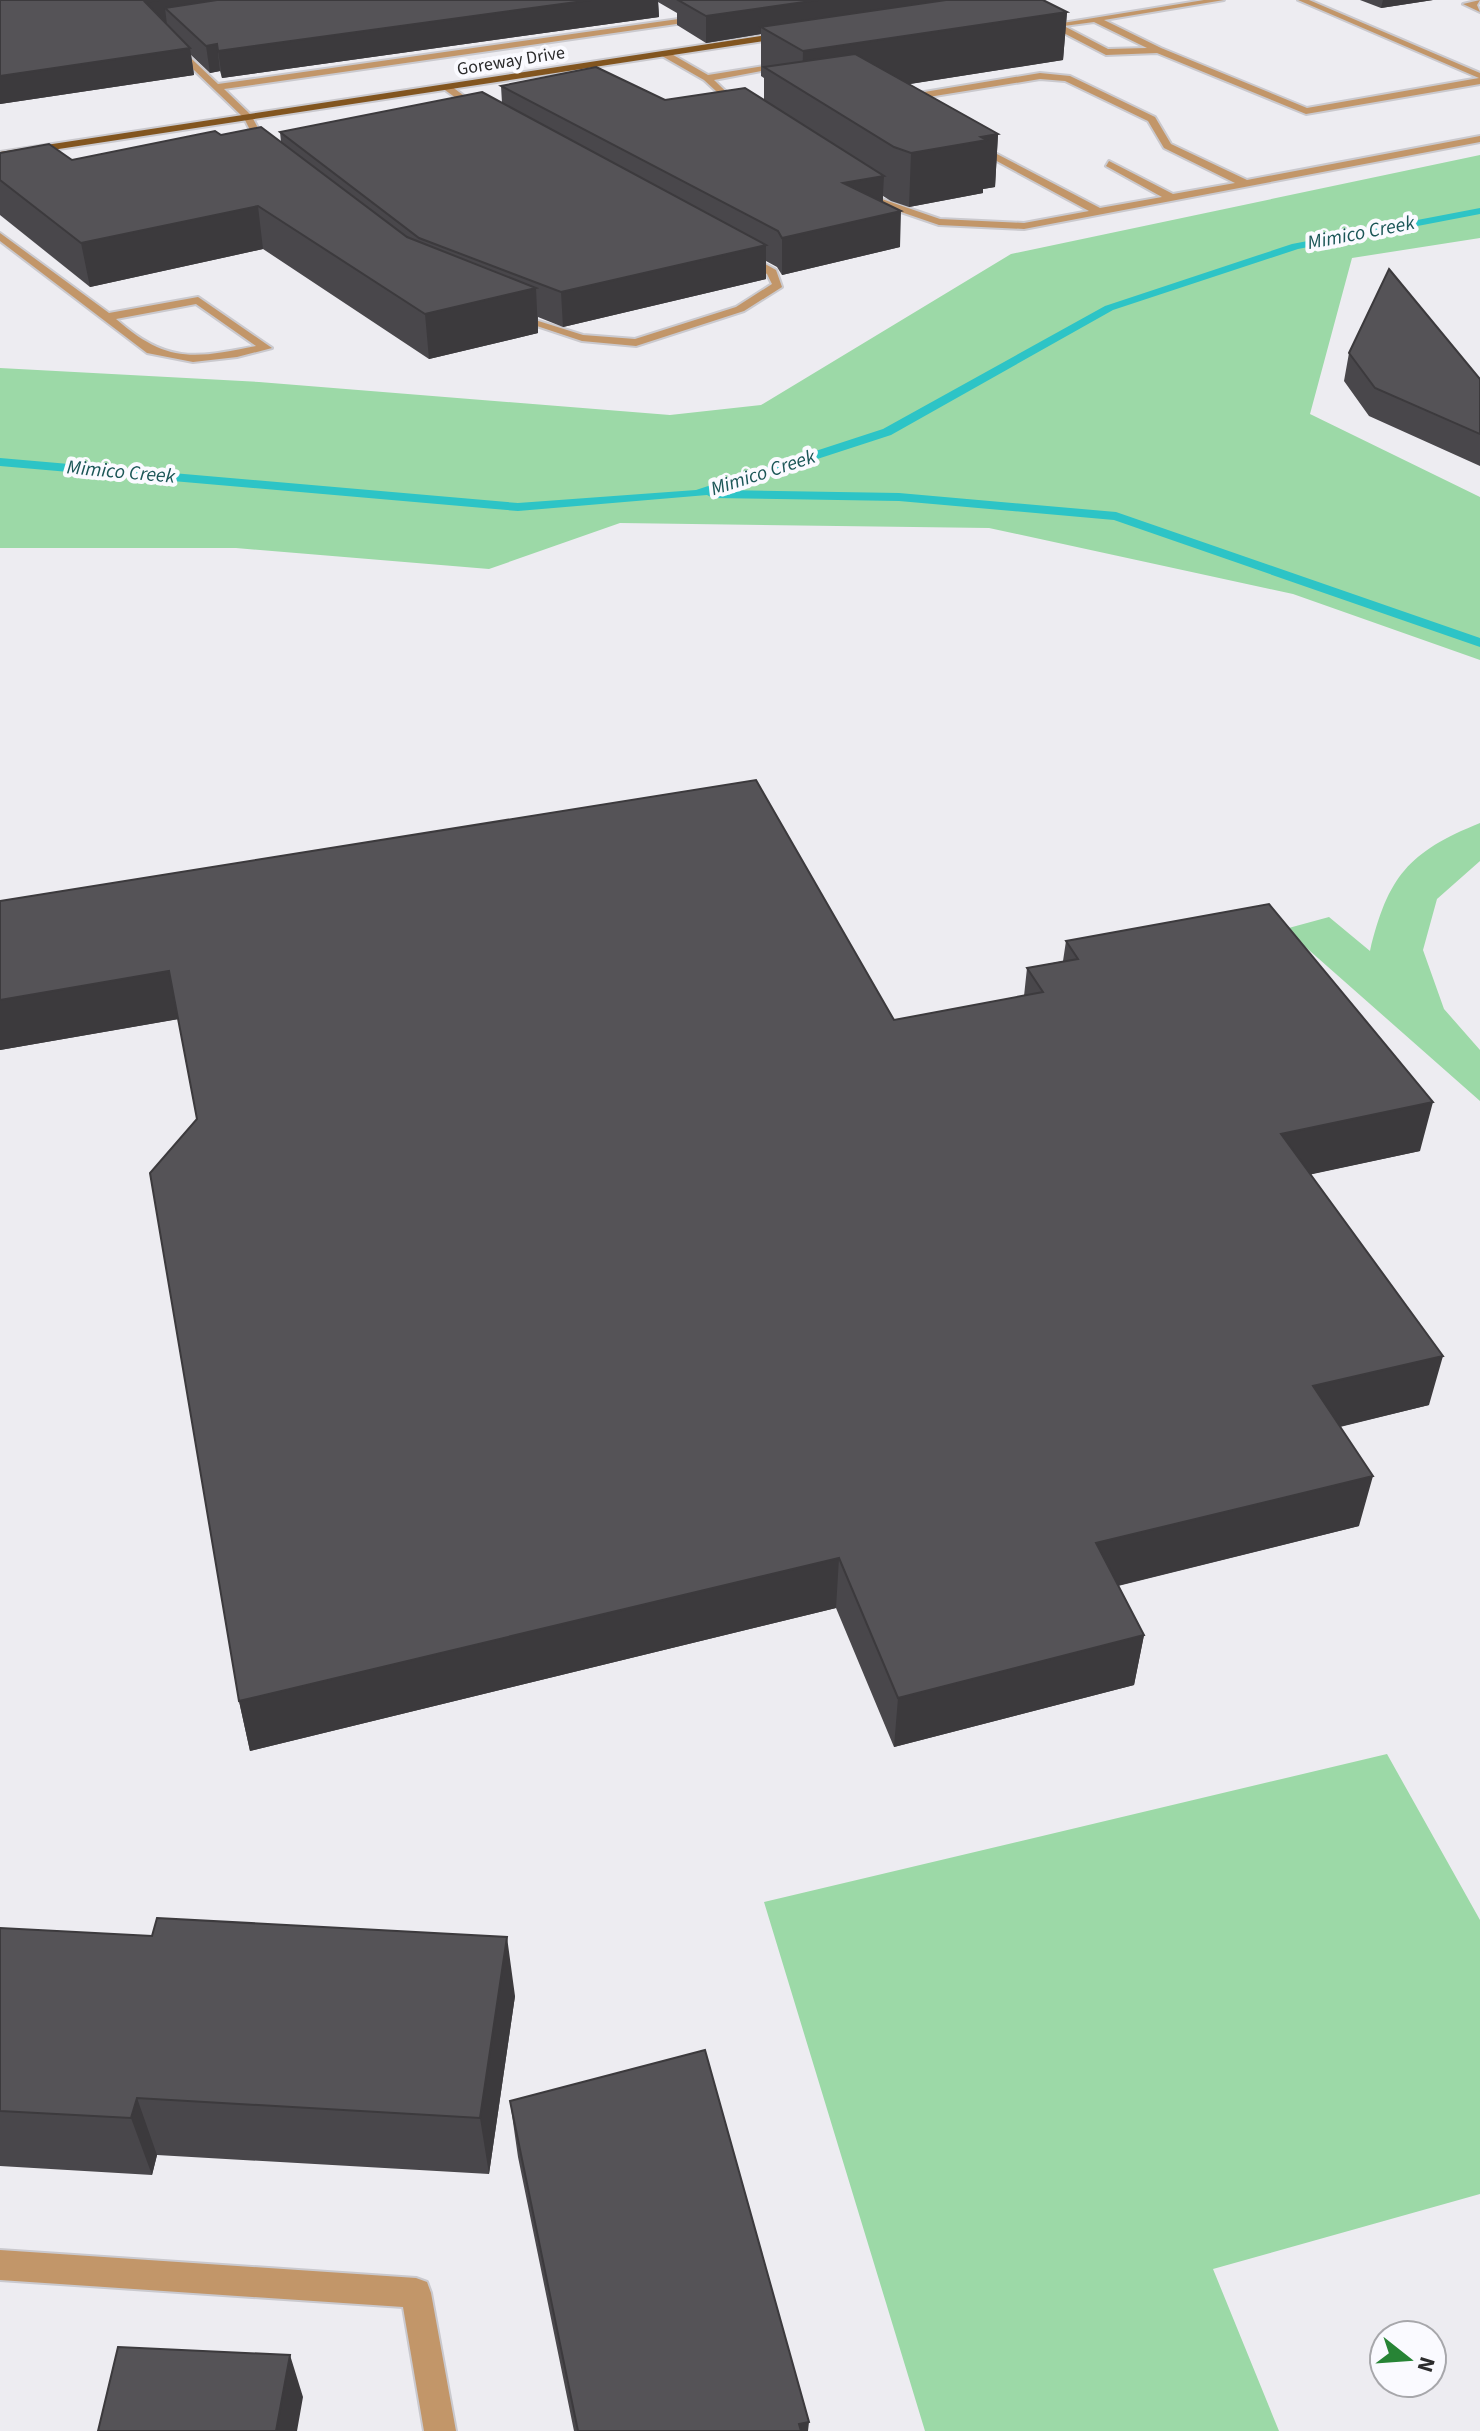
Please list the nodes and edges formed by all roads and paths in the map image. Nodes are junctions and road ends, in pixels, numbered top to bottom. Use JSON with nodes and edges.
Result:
{"nodes":[{"id":1,"x":1220,"y":0,"type":"edge"},
{"id":2,"x":1302,"y":0,"type":"edge"},
{"id":3,"x":1480,"y":2,"type":"edge"},
{"id":4,"x":1480,"y":9,"type":"edge"},
{"id":5,"x":666,"y":14,"type":"dead end"},
{"id":6,"x":720,"y":14,"type":"edge"},
{"id":7,"x":1097,"y":20,"type":"junction"},
{"id":8,"x":677,"y":21,"type":"junction"},
{"id":9,"x":1055,"y":25,"type":"junction"},
{"id":10,"x":1024,"y":30,"type":"edge"},
{"id":11,"x":804,"y":33,"type":"edge"},
{"id":12,"x":159,"y":35,"type":"edge"},
{"id":13,"x":1158,"y":50,"type":"junction"},
{"id":14,"x":665,"y":54,"type":"junction"},
{"id":15,"x":802,"y":63,"type":"edge"},
{"id":16,"x":707,"y":78,"type":"junction"},
{"id":17,"x":1480,"y":78,"type":"edge"},
{"id":18,"x":217,"y":87,"type":"junction"},
{"id":19,"x":448,"y":88,"type":"junction"},
{"id":20,"x":916,"y":114,"type":"edge"},
{"id":21,"x":248,"y":117,"type":"junction"},
{"id":22,"x":488,"y":118,"type":"edge"},
{"id":23,"x":756,"y":121,"type":"edge"},
{"id":24,"x":958,"y":137,"type":"edge"},
{"id":25,"x":1480,"y":139,"type":"edge"},
{"id":26,"x":0,"y":155,"type":"edge"},
{"id":27,"x":271,"y":163,"type":"edge"},
{"id":28,"x":1109,"y":164,"type":"dead end"},
{"id":29,"x":1246,"y":184,"type":"junction"},
{"id":30,"x":860,"y":189,"type":"edge"},
{"id":31,"x":1172,"y":198,"type":"junction"},
{"id":32,"x":1099,"y":212,"type":"junction"},
{"id":33,"x":0,"y":236,"type":"edge"},
{"id":34,"x":732,"y":250,"type":"edge"},
{"id":35,"x":502,"y":311,"type":"edge"},
{"id":36,"x":107,"y":317,"type":"junction"},
{"id":37,"x":0,"y":2265,"type":"edge"},
{"id":38,"x":440,"y":2431,"type":"edge"}],
"edges":[{"from":1,"to":7,"type":"lane"},
{"from":2,"to":17,"type":"lane"},
{"from":3,"to":4,"type":"lane"},
{"from":5,"to":8,"type":"lane"},
{"from":6,"to":8,"type":"lane"},
{"from":7,"to":9,"type":"lane"},
{"from":7,"to":13,"type":"lane"},
{"from":8,"to":18,"type":"lane"},
{"from":9,"to":10,"type":"lane"},
{"from":9,"to":13,"type":"lane"},
{"from":11,"to":14,"type":"main road","name":"Goreway Drive"},
{"from":12,"to":18,"type":"lane"},
{"from":13,"to":17,"type":"lane"},
{"from":14,"to":16,"type":"lane"},
{"from":14,"to":19,"type":"main road","name":"Goreway Drive"},
{"from":15,"to":16,"type":"lane"},
{"from":16,"to":23,"type":"lane"},
{"from":18,"to":21,"type":"lane"},
{"from":19,"to":21,"type":"main road","name":"Goreway Drive"},
{"from":19,"to":22,"type":"lane"},
{"from":20,"to":29,"type":"lane"},
{"from":21,"to":26,"type":"main road","name":"Goreway Drive"},
{"from":21,"to":27,"type":"lane"},
{"from":24,"to":32,"type":"lane"},
{"from":25,"to":29,"type":"lane"},
{"from":28,"to":31,"type":"lane"},
{"from":29,"to":31,"type":"lane"},
{"from":30,"to":32,"type":"lane"},
{"from":31,"to":32,"type":"lane"},
{"from":33,"to":36,"type":"lane"},
{"from":34,"to":35,"type":"lane"},
{"from":36,"to":36,"type":"lane"},
{"from":37,"to":38,"type":"lane"}]}
